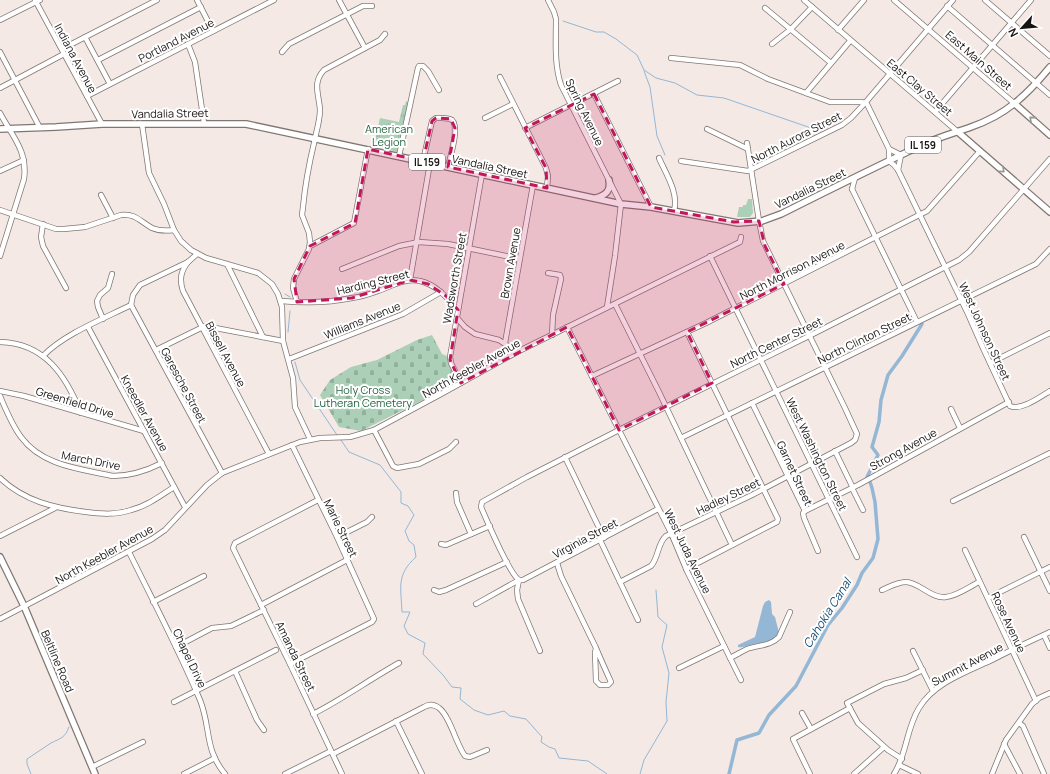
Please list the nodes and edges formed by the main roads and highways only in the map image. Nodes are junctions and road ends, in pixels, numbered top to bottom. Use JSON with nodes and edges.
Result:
{"nodes":[{"id":1,"x":1050,"y":67,"type":"edge"},
{"id":2,"x":1015,"y":104,"type":"junction"},
{"id":3,"x":0,"y":129,"type":"edge"},
{"id":4,"x":958,"y":132,"type":"junction"},
{"id":5,"x":1050,"y":135,"type":"edge"},
{"id":6,"x":609,"y":180,"type":"road end"},
{"id":7,"x":595,"y":198,"type":"junction"},
{"id":8,"x":1050,"y":212,"type":"edge"},
{"id":9,"x":0,"y":557,"type":"edge"},
{"id":10,"x":95,"y":774,"type":"edge"}],
"edges":[{"from":1,"to":2,"type":"main road","number":"IL 159"},
{"from":2,"to":4,"type":"main road","number":"IL 159"},
{"from":5,"to":2,"type":"main road","name":"East Main Street","one_way":true},
{"from":3,"to":7,"type":"main road","name":"Vandalia Street","number":"IL 159"},
{"from":4,"to":7,"type":"main road","name":"Vandalia Street","number":"IL 159"},
{"from":4,"to":8,"type":"main road","name":"East Clay Street","one_way":true},
{"from":6,"to":7,"type":"main road"},
{"from":9,"to":10,"type":"main road","name":"Beltline Road"}]}
